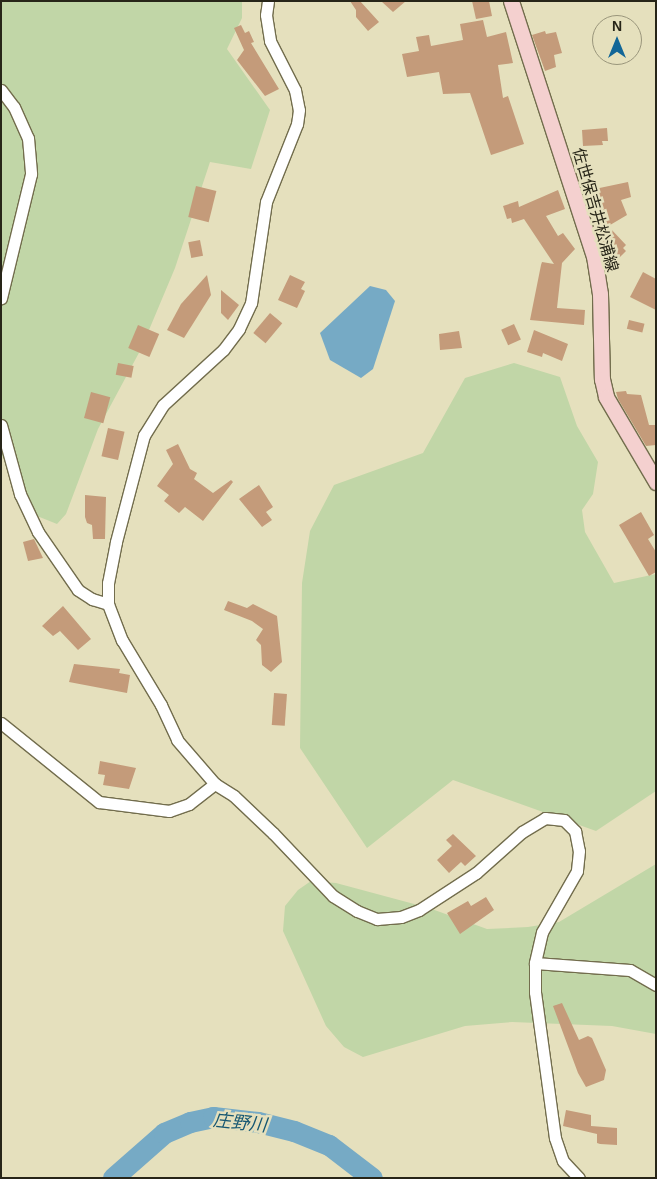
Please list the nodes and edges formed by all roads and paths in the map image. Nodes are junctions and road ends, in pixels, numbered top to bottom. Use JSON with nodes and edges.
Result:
{"nodes":[{"id":1,"x":268,"y":1,"type":"edge"},
{"id":2,"x":511,"y":1,"type":"edge"},
{"id":3,"x":1,"y":90,"type":"edge"},
{"id":4,"x":1,"y":298,"type":"edge"},
{"id":5,"x":1,"y":425,"type":"edge"},
{"id":6,"x":656,"y":482,"type":"edge"},
{"id":7,"x":108,"y":604,"type":"junction"},
{"id":8,"x":1,"y":722,"type":"edge"},
{"id":9,"x":214,"y":784,"type":"junction"},
{"id":10,"x":536,"y":963,"type":"junction"},
{"id":11,"x":656,"y":985,"type":"edge"},
{"id":12,"x":580,"y":1178,"type":"edge"}],
"edges":[{"from":1,"to":7,"type":"street"},
{"from":2,"to":6,"type":"main road","name":"佐世保吉井松浦線"},
{"from":3,"to":4,"type":"street"},
{"from":5,"to":7,"type":"street"},
{"from":7,"to":9,"type":"street"},
{"from":8,"to":9,"type":"street"},
{"from":9,"to":10,"type":"street"},
{"from":10,"to":11,"type":"street"},
{"from":10,"to":12,"type":"street"}]}
